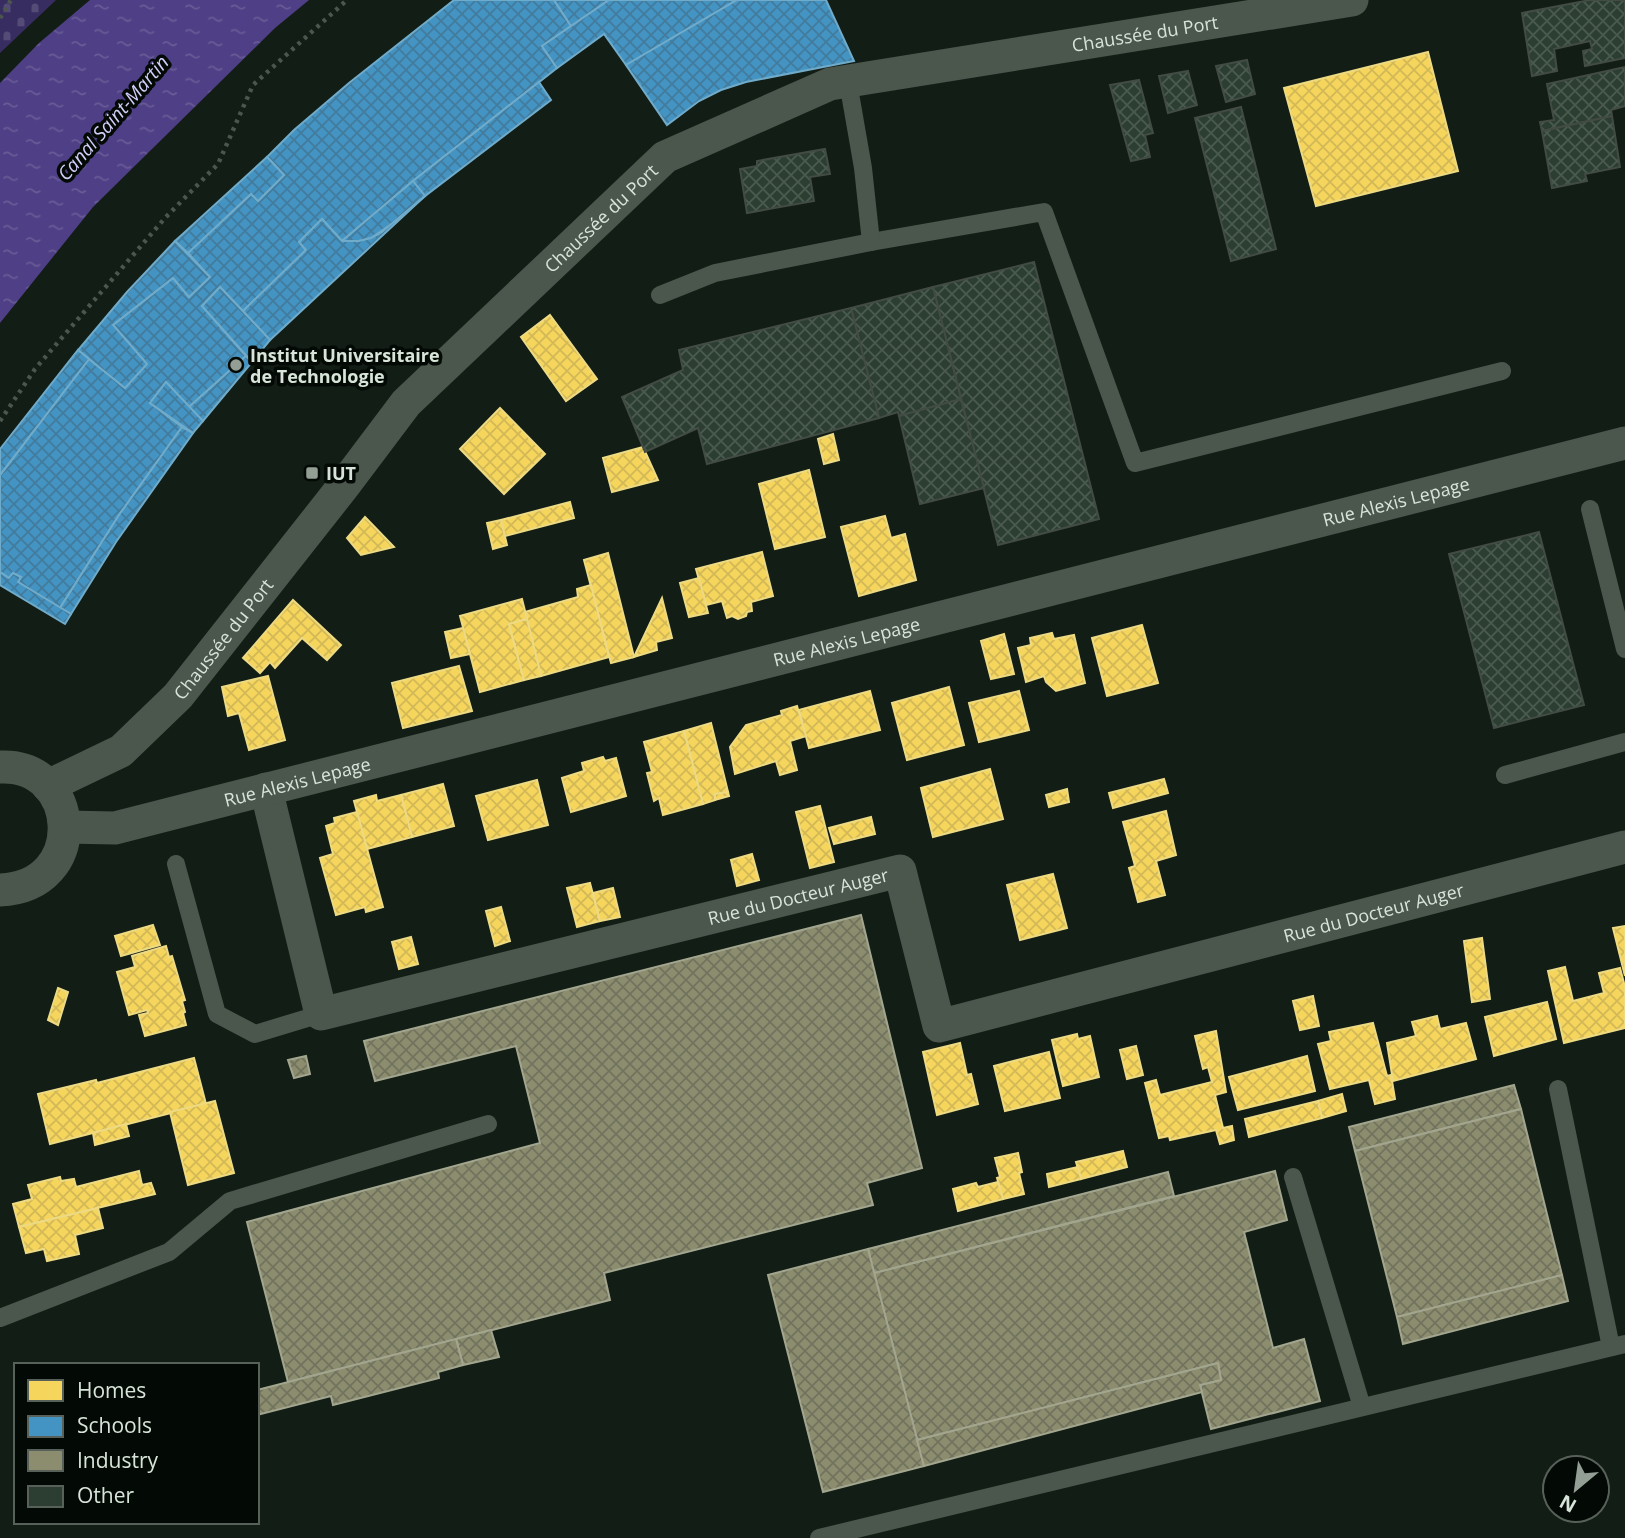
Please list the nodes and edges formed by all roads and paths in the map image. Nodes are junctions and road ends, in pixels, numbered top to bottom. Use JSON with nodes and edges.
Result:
{"nodes":[{"id":1,"x":12,"y":0,"type":"edge"},
{"id":2,"x":347,"y":0,"type":"edge"},
{"id":3,"x":1352,"y":0,"type":"edge"},
{"id":4,"x":0,"y":18,"type":"edge"},
{"id":5,"x":848,"y":82,"type":"junction"},
{"id":6,"x":871,"y":242,"type":"junction"},
{"id":7,"x":660,"y":295,"type":"dead end"},
{"id":8,"x":1502,"y":371,"type":"dead end"},
{"id":9,"x":0,"y":421,"type":"edge"},
{"id":10,"x":1625,"y":443,"type":"edge"},
{"id":11,"x":1590,"y":509,"type":"dead end"},
{"id":12,"x":1625,"y":649,"type":"edge"},
{"id":13,"x":1625,"y":742,"type":"edge"},
{"id":14,"x":0,"y":767,"type":"edge"},
{"id":15,"x":1505,"y":775,"type":"dead end"},
{"id":16,"x":48,"y":786,"type":"junction"},
{"id":17,"x":266,"y":789,"type":"junction"},
{"id":18,"x":65,"y":827,"type":"junction"},
{"id":19,"x":1625,"y":847,"type":"edge"},
{"id":20,"x":176,"y":864,"type":"dead end"},
{"id":21,"x":0,"y":890,"type":"edge"},
{"id":22,"x":321,"y":1014,"type":"junction"},
{"id":23,"x":1558,"y":1089,"type":"dead end"},
{"id":24,"x":488,"y":1124,"type":"dead end"},
{"id":25,"x":1293,"y":1177,"type":"dead end"},
{"id":26,"x":0,"y":1318,"type":"edge"},
{"id":27,"x":1618,"y":1345,"type":"edge"},
{"id":28,"x":1362,"y":1407,"type":"junction"},
{"id":29,"x":819,"y":1538,"type":"edge"}],
"edges":[{"from":1,"to":4,"type":"path"},
{"from":2,"to":9,"type":"path"},
{"from":3,"to":5,"type":"street","name":"Chaussée du Port"},
{"from":5,"to":6,"type":"lane"},
{"from":5,"to":16,"type":"street","name":"Chaussée du Port"},
{"from":6,"to":7,"type":"lane"},
{"from":6,"to":8,"type":"lane"},
{"from":10,"to":17,"type":"street","name":"Rue Alexis Lepage"},
{"from":11,"to":12,"type":"lane"},
{"from":13,"to":15,"type":"lane"},
{"from":14,"to":16,"type":"street"},
{"from":16,"to":18,"type":"street"},
{"from":17,"to":18,"type":"street","name":"Rue Alexis Lepage"},
{"from":17,"to":22,"type":"street"},
{"from":18,"to":21,"type":"street"},
{"from":19,"to":22,"type":"street","name":"Rue du Docteur Auger"},
{"from":20,"to":22,"type":"lane"},
{"from":23,"to":27,"type":"lane"},
{"from":24,"to":26,"type":"lane"},
{"from":25,"to":28,"type":"lane"},
{"from":27,"to":28,"type":"lane"},
{"from":28,"to":29,"type":"lane"}]}
